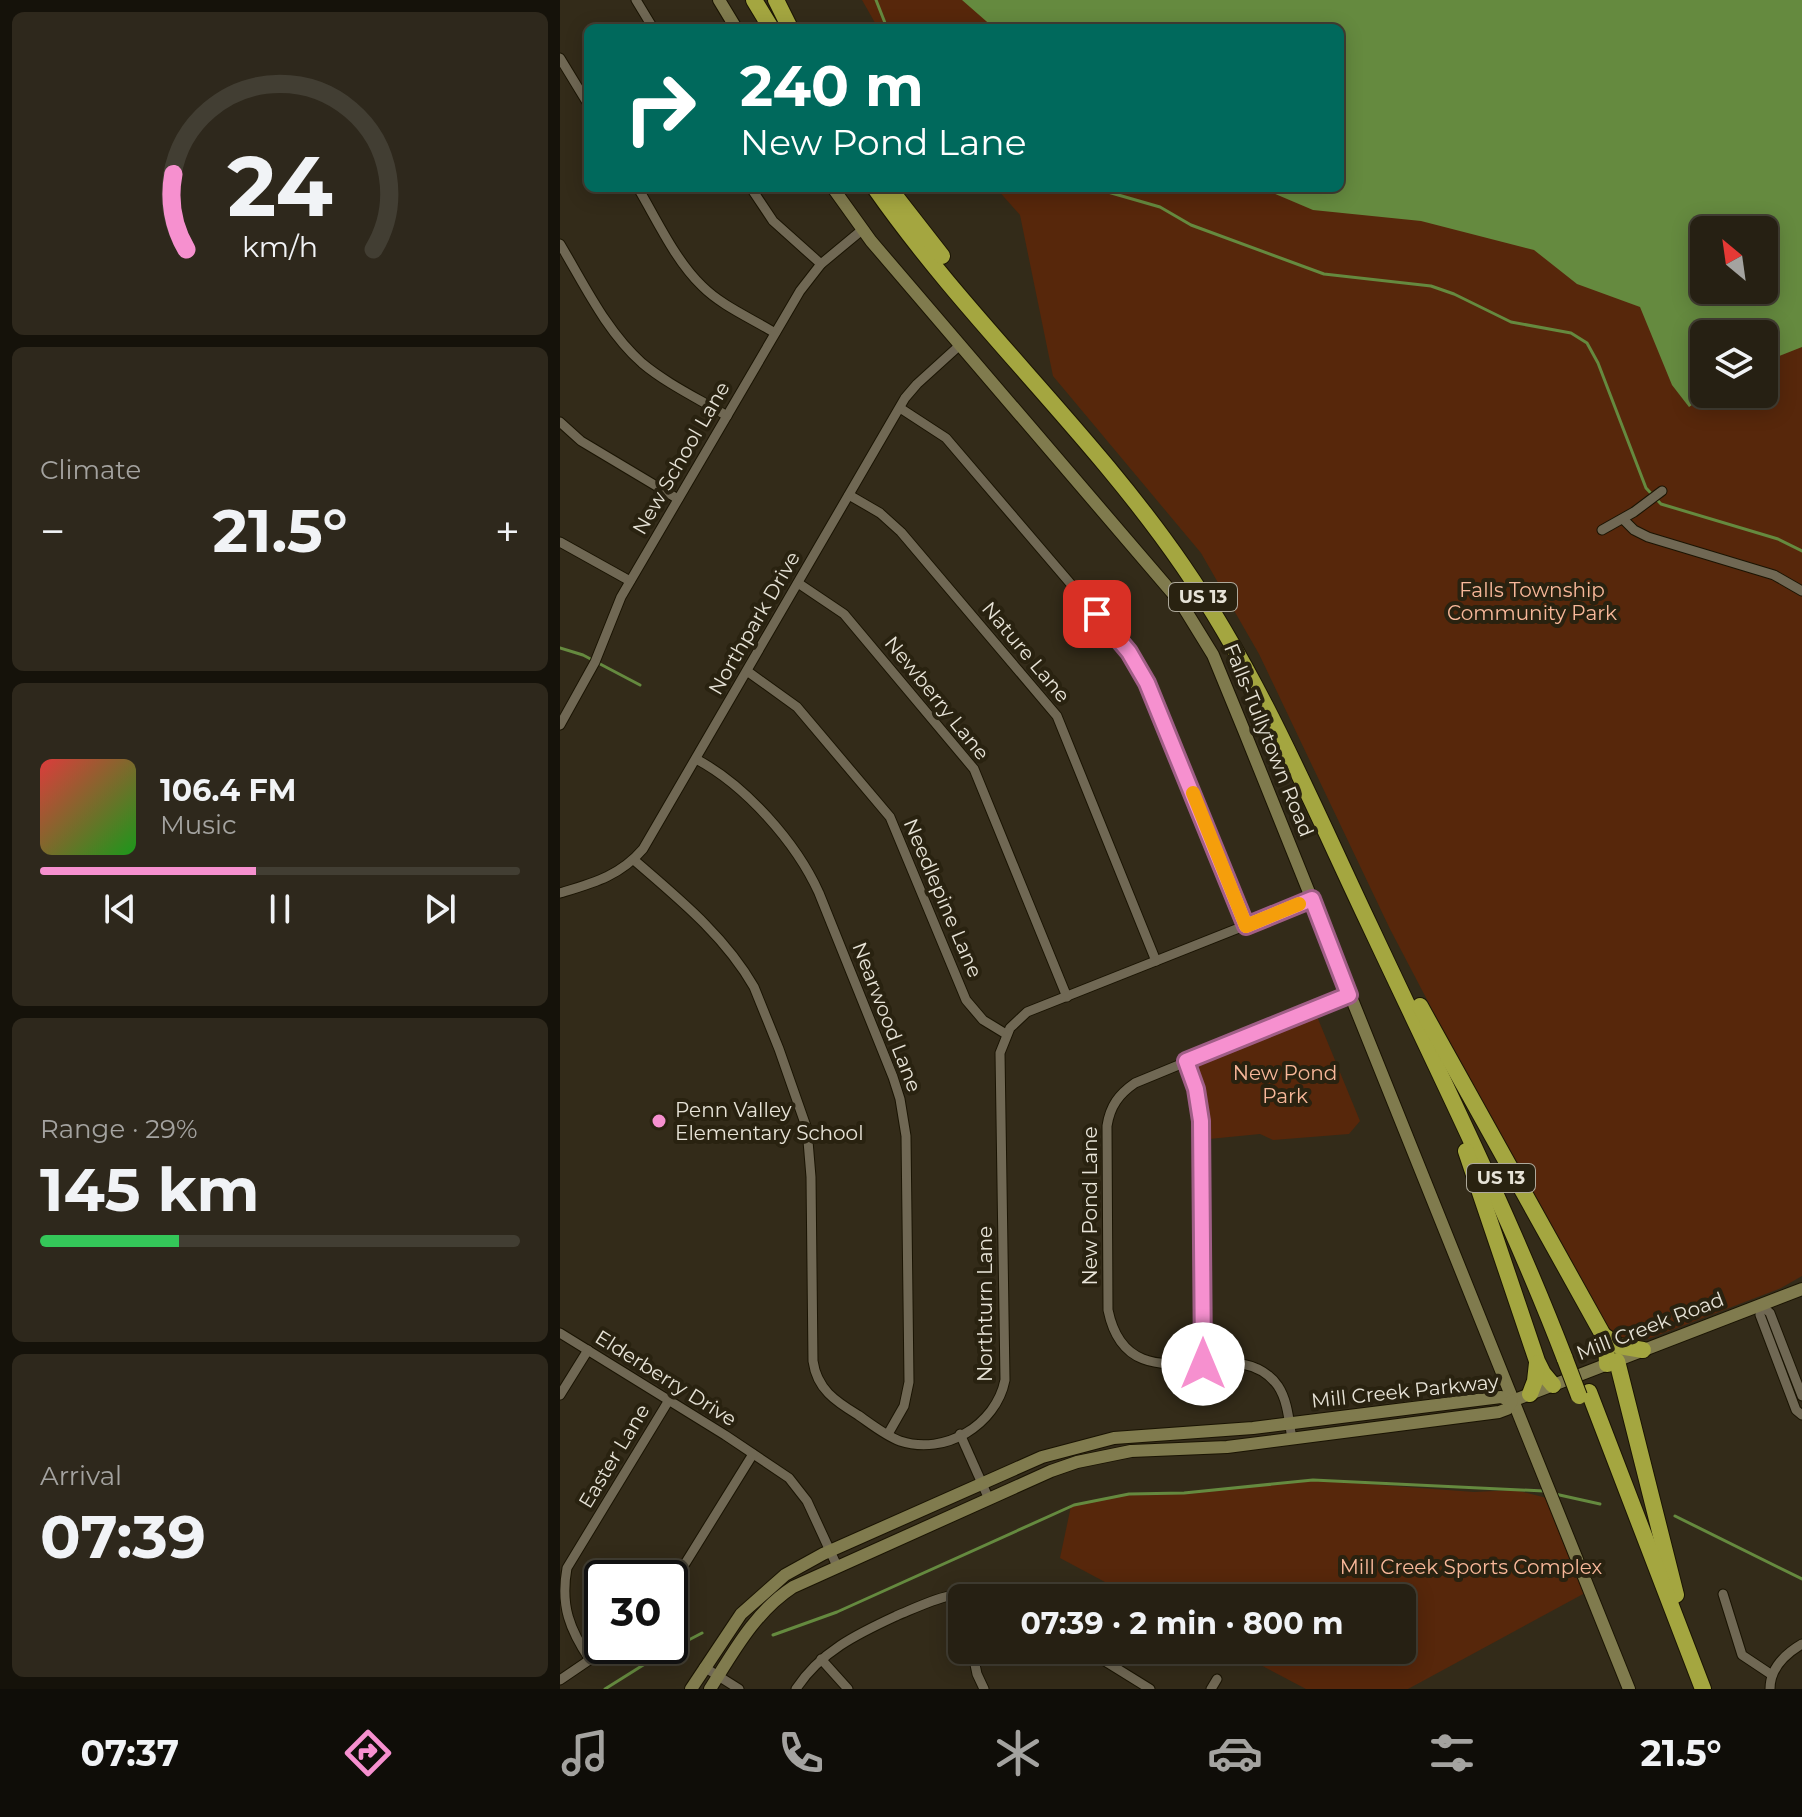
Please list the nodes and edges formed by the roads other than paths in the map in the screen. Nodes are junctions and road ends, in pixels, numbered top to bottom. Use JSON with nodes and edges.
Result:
{"nodes":[{"id":1,"x":636,"y":0,"type":"edge"},
{"id":2,"x":719,"y":0,"type":"edge"},
{"id":3,"x":754,"y":0,"type":"edge"},
{"id":4,"x":764,"y":0,"type":"edge"},
{"id":5,"x":776,"y":0,"type":"edge"},
{"id":6,"x":785,"y":0,"type":"edge"},
{"id":7,"x":651,"y":24,"type":"edge"},
{"id":8,"x":734,"y":24,"type":"edge"},
{"id":9,"x":769,"y":24,"type":"edge"},
{"id":10,"x":777,"y":24,"type":"edge"},
{"id":11,"x":789,"y":24,"type":"edge"},
{"id":12,"x":790,"y":24,"type":"edge"},
{"id":13,"x":560,"y":58,"type":"edge"},
{"id":14,"x":584,"y":97,"type":"edge"},
{"id":15,"x":640,"y":192,"type":"edge"},
{"id":16,"x":754,"y":192,"type":"edge"},
{"id":17,"x":836,"y":192,"type":"edge"},
{"id":18,"x":878,"y":192,"type":"edge"},
{"id":19,"x":892,"y":192,"type":"edge"},
{"id":20,"x":862,"y":230,"type":"junction"},
{"id":21,"x":560,"y":244,"type":"edge"},
{"id":22,"x":821,"y":264,"type":"junction"},
{"id":23,"x":775,"y":333,"type":"junction"},
{"id":24,"x":960,"y":345,"type":"junction"},
{"id":25,"x":900,"y":408,"type":"junction"},
{"id":26,"x":727,"y":416,"type":"junction"},
{"id":27,"x":560,"y":422,"type":"edge"},
{"id":28,"x":1662,"y":491,"type":"dead end"},
{"id":29,"x":849,"y":495,"type":"junction"},
{"id":30,"x":678,"y":499,"type":"junction"},
{"id":31,"x":1623,"y":519,"type":"junction"},
{"id":32,"x":1602,"y":530,"type":"dead end"},
{"id":33,"x":560,"y":542,"type":"edge"},
{"id":34,"x":630,"y":581,"type":"junction"},
{"id":35,"x":798,"y":583,"type":"junction"},
{"id":36,"x":1802,"y":591,"type":"edge"},
{"id":37,"x":747,"y":671,"type":"junction"},
{"id":38,"x":560,"y":725,"type":"edge"},
{"id":39,"x":696,"y":759,"type":"junction"},
{"id":40,"x":634,"y":860,"type":"junction"},
{"id":41,"x":560,"y":893,"type":"edge"},
{"id":42,"x":1312,"y":899,"type":"junction"},
{"id":43,"x":1246,"y":926,"type":"junction"},
{"id":44,"x":1156,"y":961,"type":"junction"},
{"id":45,"x":1349,"y":995,"type":"junction"},
{"id":46,"x":1067,"y":997,"type":"junction"},
{"id":47,"x":1420,"y":1006,"type":"junction"},
{"id":48,"x":1006,"y":1034,"type":"junction"},
{"id":49,"x":1186,"y":1061,"type":"junction"},
{"id":50,"x":1436,"y":1067,"type":"junction"},
{"id":51,"x":1802,"y":1289,"type":"edge"},
{"id":52,"x":1761,"y":1305,"type":"junction"},
{"id":53,"x":560,"y":1333,"type":"edge"},
{"id":54,"x":1603,"y":1335,"type":"junction"},
{"id":55,"x":588,"y":1350,"type":"junction"},
{"id":56,"x":1643,"y":1350,"type":"junction"},
{"id":57,"x":1570,"y":1357,"type":"junction"},
{"id":58,"x":1537,"y":1361,"type":"junction"},
{"id":59,"x":1612,"y":1362,"type":"junction"},
{"id":60,"x":1203,"y":1364,"type":"junction"},
{"id":61,"x":1553,"y":1385,"type":"junction"},
{"id":62,"x":1530,"y":1394,"type":"junction"},
{"id":63,"x":1584,"y":1394,"type":"junction"},
{"id":64,"x":560,"y":1395,"type":"edge"},
{"id":65,"x":1802,"y":1396,"type":"edge"},
{"id":66,"x":669,"y":1400,"type":"junction"},
{"id":67,"x":1512,"y":1401,"type":"junction"},
{"id":68,"x":1802,"y":1415,"type":"edge"},
{"id":69,"x":1289,"y":1424,"type":"junction"},
{"id":70,"x":888,"y":1434,"type":"junction"},
{"id":71,"x":960,"y":1434,"type":"junction"},
{"id":72,"x":1292,"y":1439,"type":"junction"},
{"id":73,"x":753,"y":1454,"type":"junction"},
{"id":74,"x":982,"y":1483,"type":"junction"},
{"id":75,"x":988,"y":1497,"type":"junction"},
{"id":76,"x":831,"y":1550,"type":"junction"},
{"id":77,"x":687,"y":1560,"type":"edge"},
{"id":78,"x":837,"y":1566,"type":"junction"},
{"id":79,"x":1723,"y":1594,"type":"dead end"},
{"id":80,"x":948,"y":1597,"type":"edge"},
{"id":81,"x":1802,"y":1644,"type":"edge"},
{"id":82,"x":584,"y":1651,"type":"edge"},
{"id":83,"x":821,"y":1659,"type":"junction"},
{"id":84,"x":584,"y":1664,"type":"edge"},
{"id":85,"x":975,"y":1664,"type":"edge"},
{"id":86,"x":1110,"y":1664,"type":"edge"},
{"id":87,"x":1694,"y":1666,"type":"junction"},
{"id":88,"x":704,"y":1667,"type":"junction"},
{"id":89,"x":1772,"y":1675,"type":"junction"},
{"id":90,"x":718,"y":1676,"type":"junction"},
{"id":91,"x":1217,"y":1679,"type":"dead end"},
{"id":92,"x":560,"y":1680,"type":"edge"},
{"id":93,"x":691,"y":1689,"type":"edge"},
{"id":94,"x":710,"y":1689,"type":"edge"},
{"id":95,"x":739,"y":1689,"type":"edge"},
{"id":96,"x":796,"y":1689,"type":"edge"},
{"id":97,"x":848,"y":1689,"type":"edge"},
{"id":98,"x":984,"y":1689,"type":"edge"},
{"id":99,"x":1150,"y":1689,"type":"edge"},
{"id":100,"x":1211,"y":1689,"type":"edge"},
{"id":101,"x":1629,"y":1689,"type":"edge"},
{"id":102,"x":1691,"y":1689,"type":"edge"},
{"id":103,"x":1703,"y":1689,"type":"edge"},
{"id":104,"x":1770,"y":1689,"type":"edge"}],
"edges":[{"from":1,"to":7,"type":"street"},
{"from":2,"to":8,"type":"main road"},
{"from":3,"to":9,"type":"highway"},
{"from":4,"to":10,"type":"highway"},
{"from":5,"to":11,"type":"highway"},
{"from":6,"to":12,"type":"highway"},
{"from":13,"to":14,"type":"street"},
{"from":15,"to":23,"type":"street"},
{"from":16,"to":22,"type":"street"},
{"from":17,"to":20,"type":"main road","name":"Falls-Tullytown Road"},
{"from":18,"to":50,"type":"highway","number":"US 13"},
{"from":19,"to":47,"type":"highway","number":"US 13"},
{"from":20,"to":22,"type":"street","name":"New School Lane"},
{"from":20,"to":24,"type":"main road","name":"Falls-Tullytown Road"},
{"from":21,"to":26,"type":"street"},
{"from":22,"to":23,"type":"street","name":"New School Lane"},
{"from":23,"to":26,"type":"street","name":"New School Lane"},
{"from":24,"to":25,"type":"street","name":"Northpark Drive"},
{"from":24,"to":42,"type":"main road","name":"Falls-Tullytown Road"},
{"from":25,"to":29,"type":"street","name":"Northpark Drive"},
{"from":25,"to":43,"type":"street"},
{"from":26,"to":30,"type":"street","name":"New School Lane"},
{"from":27,"to":30,"type":"street"},
{"from":28,"to":31,"type":"street"},
{"from":29,"to":35,"type":"street","name":"Northpark Drive"},
{"from":29,"to":44,"type":"street","name":"Nature Lane"},
{"from":30,"to":34,"type":"street","name":"New School Lane"},
{"from":31,"to":32,"type":"street"},
{"from":31,"to":36,"type":"street"},
{"from":33,"to":34,"type":"street"},
{"from":34,"to":38,"type":"street","name":"New School Lane"},
{"from":35,"to":37,"type":"street","name":"Northpark Drive"},
{"from":35,"to":46,"type":"street","name":"Newberry Lane"},
{"from":37,"to":39,"type":"street","name":"Northpark Drive"},
{"from":37,"to":48,"type":"street","name":"Needlepine Lane"},
{"from":39,"to":40,"type":"street","name":"Northpark Drive"},
{"from":39,"to":70,"type":"street","name":"Nearwood Lane"},
{"from":40,"to":41,"type":"street","name":"Northpark Drive"},
{"from":40,"to":70,"type":"street","name":"Northturn Lane"},
{"from":42,"to":43,"type":"street"},
{"from":42,"to":45,"type":"main road","name":"Falls-Tullytown Road"},
{"from":43,"to":44,"type":"street"},
{"from":44,"to":46,"type":"street"},
{"from":45,"to":49,"type":"street","name":"New Pond Lane"},
{"from":45,"to":67,"type":"main road","name":"Falls-Tullytown Road"},
{"from":46,"to":48,"type":"street"},
{"from":47,"to":54,"type":"highway"},
{"from":47,"to":57,"type":"highway","number":"US 13"},
{"from":48,"to":71,"type":"street","name":"Northturn Lane"},
{"from":49,"to":60,"type":"street"},
{"from":49,"to":60,"type":"street","name":"New Pond Lane"},
{"from":50,"to":57,"type":"highway","number":"US 13"},
{"from":50,"to":58,"type":"highway"},
{"from":51,"to":52,"type":"main road","name":"Mill Creek Road"},
{"from":52,"to":56,"type":"main road","name":"Mill Creek Road"},
{"from":52,"to":65,"type":"street"},
{"from":52,"to":68,"type":"street"},
{"from":53,"to":55,"type":"street","name":"Elderberry Drive"},
{"from":54,"to":56,"type":"highway"},
{"from":54,"to":59,"type":"highway"},
{"from":55,"to":64,"type":"street"},
{"from":55,"to":66,"type":"street","name":"Elderberry Drive"},
{"from":56,"to":59,"type":"main road","name":"Mill Creek Road"},
{"from":57,"to":63,"type":"highway","number":"US 13"},
{"from":58,"to":61,"type":"highway"},
{"from":58,"to":62,"type":"highway"},
{"from":59,"to":61,"type":"main road","name":"Mill Creek Road"},
{"from":59,"to":87,"type":"highway"},
{"from":60,"to":69,"type":"street","name":"New Pond Lane"},
{"from":61,"to":62,"type":"main road","name":"Mill Creek Road"},
{"from":62,"to":67,"type":"main road","name":"Mill Creek Road"},
{"from":63,"to":87,"type":"highway","number":"US 13"},
{"from":63,"to":102,"type":"highway","number":"US 13"},
{"from":66,"to":73,"type":"street","name":"Elderberry Drive"},
{"from":66,"to":82,"type":"street","name":"Easter Lane"},
{"from":67,"to":69,"type":"main road","name":"Mill Creek Parkway"},
{"from":67,"to":72,"type":"main road","name":"Mill Creek Parkway"},
{"from":67,"to":101,"type":"main road","name":"Falls-Tullytown Road"},
{"from":69,"to":72,"type":"street","name":"New Pond Lane"},
{"from":69,"to":74,"type":"main road","name":"Mill Creek Parkway"},
{"from":70,"to":71,"type":"street","name":"Northturn Lane"},
{"from":71,"to":74,"type":"street"},
{"from":72,"to":75,"type":"main road","name":"Mill Creek Parkway"},
{"from":73,"to":76,"type":"street","name":"Elderberry Drive"},
{"from":73,"to":77,"type":"street"},
{"from":74,"to":75,"type":"street"},
{"from":74,"to":76,"type":"main road","name":"Mill Creek Parkway"},
{"from":75,"to":78,"type":"main road","name":"Mill Creek Parkway"},
{"from":76,"to":78,"type":"street","name":"Elderberry Drive"},
{"from":76,"to":88,"type":"main road","name":"Mill Creek Parkway"},
{"from":78,"to":90,"type":"main road","name":"Mill Creek Parkway"},
{"from":79,"to":89,"type":"street"},
{"from":80,"to":83,"type":"street"},
{"from":81,"to":89,"type":"street"},
{"from":83,"to":96,"type":"street"},
{"from":83,"to":97,"type":"street"},
{"from":84,"to":92,"type":"street"},
{"from":85,"to":98,"type":"street"},
{"from":86,"to":99,"type":"street"},
{"from":87,"to":103,"type":"highway","number":"US 13"},
{"from":88,"to":90,"type":"street"},
{"from":88,"to":93,"type":"main road","name":"Mill Creek Parkway"},
{"from":89,"to":104,"type":"street"},
{"from":90,"to":94,"type":"main road","name":"Mill Creek Parkway"},
{"from":90,"to":95,"type":"street"},
{"from":91,"to":100,"type":"street"}]}
